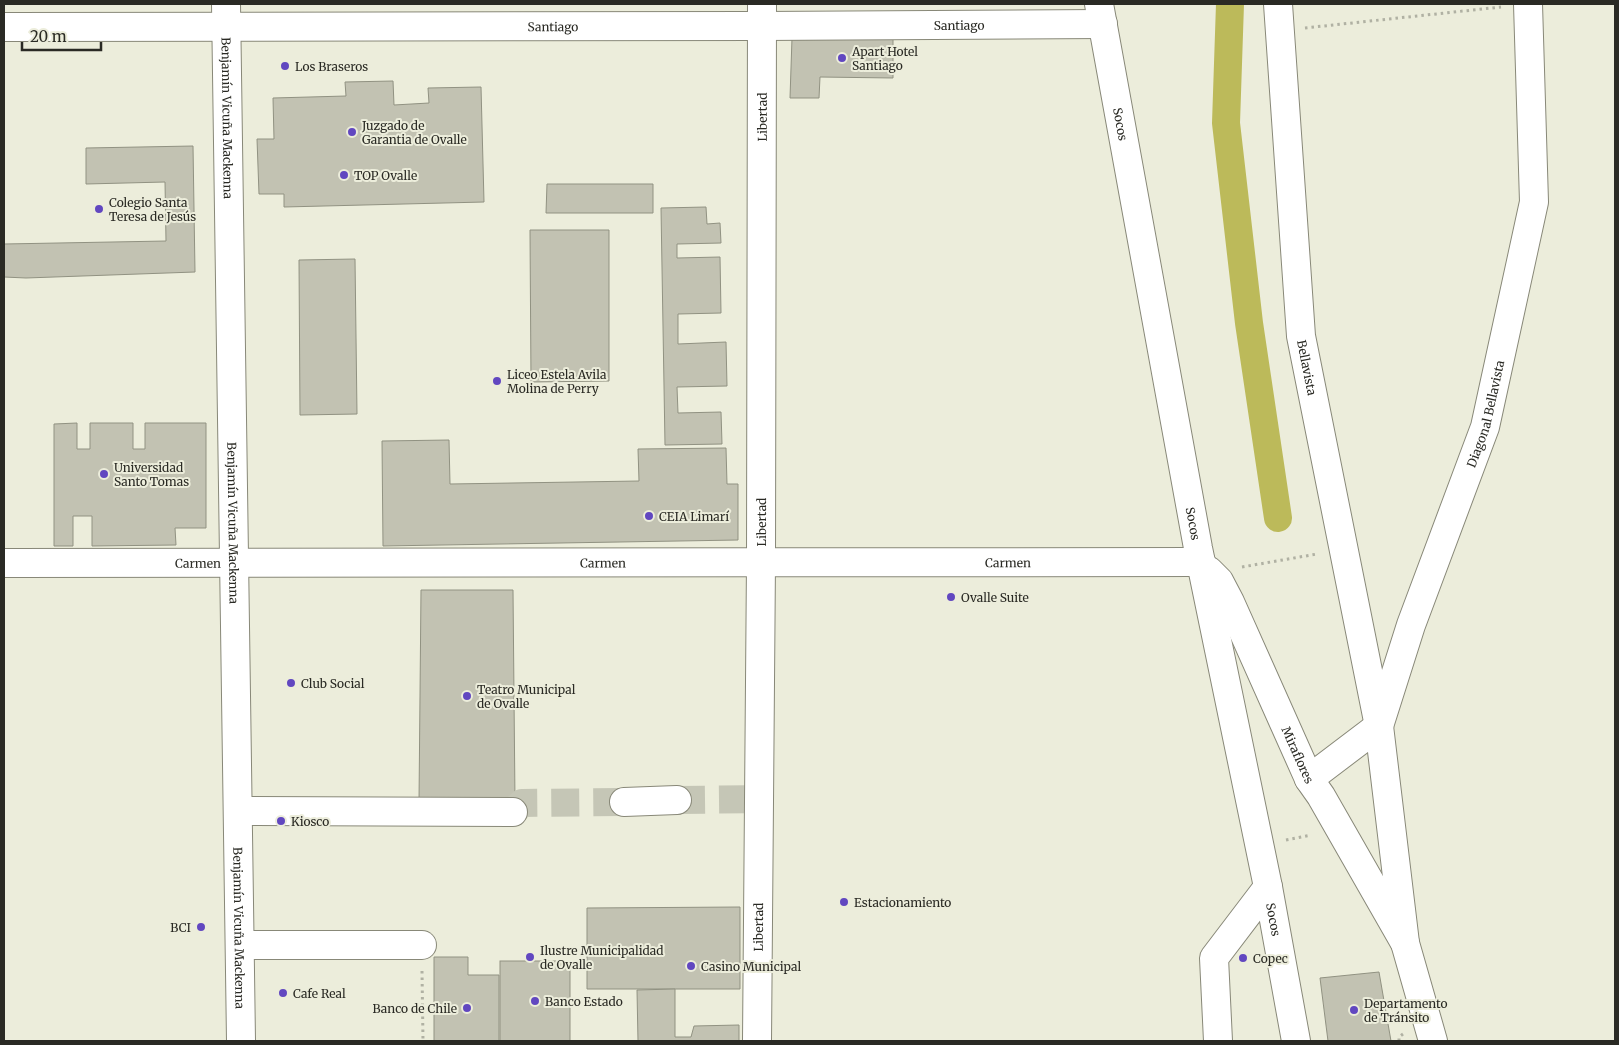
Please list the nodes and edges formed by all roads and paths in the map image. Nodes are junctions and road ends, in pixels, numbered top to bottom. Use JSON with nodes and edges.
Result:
{"nodes":[{"id":1,"x":1278,"y":4,"type":"edge"},
{"id":2,"x":1528,"y":4,"type":"edge"},
{"id":3,"x":1101,"y":14,"type":"edge"},
{"id":4,"x":226,"y":15,"type":"edge"},
{"id":5,"x":762,"y":15,"type":"edge"},
{"id":6,"x":4,"y":27,"type":"edge"},
{"id":7,"x":1279,"y":31,"type":"junction"},
{"id":8,"x":1344,"y":549,"type":"junction"},
{"id":9,"x":761,"y":562,"type":"junction"},
{"id":10,"x":1201,"y":562,"type":"junction"},
{"id":11,"x":4,"y":563,"type":"edge"},
{"id":12,"x":234,"y":563,"type":"junction"},
{"id":13,"x":1233,"y":569,"type":"dead end"},
{"id":14,"x":1379,"y":726,"type":"junction"},
{"id":15,"x":1308,"y":779,"type":"junction"},
{"id":16,"x":677,"y":800,"type":"tunnel mouth"},
{"id":17,"x":624,"y":802,"type":"tunnel mouth"},
{"id":18,"x":238,"y":811,"type":"junction"},
{"id":19,"x":513,"y":812,"type":"tunnel mouth"},
{"id":20,"x":1339,"y":828,"type":"junction"},
{"id":21,"x":1259,"y":842,"type":"junction"},
{"id":22,"x":1268,"y":887,"type":"junction"},
{"id":23,"x":1405,"y":943,"type":"junction"},
{"id":24,"x":240,"y":945,"type":"junction"},
{"id":25,"x":422,"y":945,"type":"joint"},
{"id":26,"x":241,"y":1041,"type":"edge"},
{"id":27,"x":423,"y":1041,"type":"edge"},
{"id":28,"x":757,"y":1041,"type":"edge"},
{"id":29,"x":1218,"y":1041,"type":"edge"},
{"id":30,"x":1296,"y":1041,"type":"edge"},
{"id":31,"x":1433,"y":1041,"type":"edge"}],
"edges":[{"from":1,"to":7,"type":"street","name":"Bellavista"},
{"from":2,"to":7,"type":"path"},
{"from":2,"to":14,"type":"street","name":"Diagonal Bellavista"},
{"from":3,"to":5,"type":"street","name":"Santiago"},
{"from":3,"to":10,"type":"street","name":"Socos"},
{"from":4,"to":5,"type":"street","name":"Santiago"},
{"from":4,"to":6,"type":"street","name":"Santiago"},
{"from":4,"to":12,"type":"street","name":"Benjamín Vicuña Mackenna"},
{"from":5,"to":9,"type":"street","name":"Libertad"},
{"from":7,"to":8,"type":"street","name":"Bellavista"},
{"from":8,"to":13,"type":"path"},
{"from":8,"to":14,"type":"street","name":"Bellavista"},
{"from":9,"to":10,"type":"street","name":"Carmen"},
{"from":9,"to":12,"type":"street","name":"Carmen"},
{"from":9,"to":28,"type":"street","name":"Libertad"},
{"from":10,"to":15,"type":"street","name":"Miraflores"},
{"from":10,"to":21,"type":"street","name":"Socos"},
{"from":11,"to":12,"type":"street","name":"Carmen"},
{"from":12,"to":18,"type":"street","name":"Benjamín Vicuña Mackenna"},
{"from":14,"to":15,"type":"street"},
{"from":14,"to":23,"type":"street","name":"Miraflores"},
{"from":15,"to":20,"type":"street","name":"Miraflores"},
{"from":16,"to":17,"type":"street"},
{"from":18,"to":19,"type":"street"},
{"from":18,"to":24,"type":"street","name":"Benjamín Vicuña Mackenna"},
{"from":20,"to":21,"type":"path"},
{"from":20,"to":23,"type":"street","name":"Miraflores"},
{"from":21,"to":22,"type":"street","name":"Socos"},
{"from":22,"to":29,"type":"street"},
{"from":22,"to":30,"type":"street","name":"Socos"},
{"from":23,"to":31,"type":"street","name":"Miraflores"},
{"from":24,"to":25,"type":"street"},
{"from":24,"to":26,"type":"street","name":"Benjamín Vicuña Mackenna"},
{"from":25,"to":27,"type":"path"}]}
